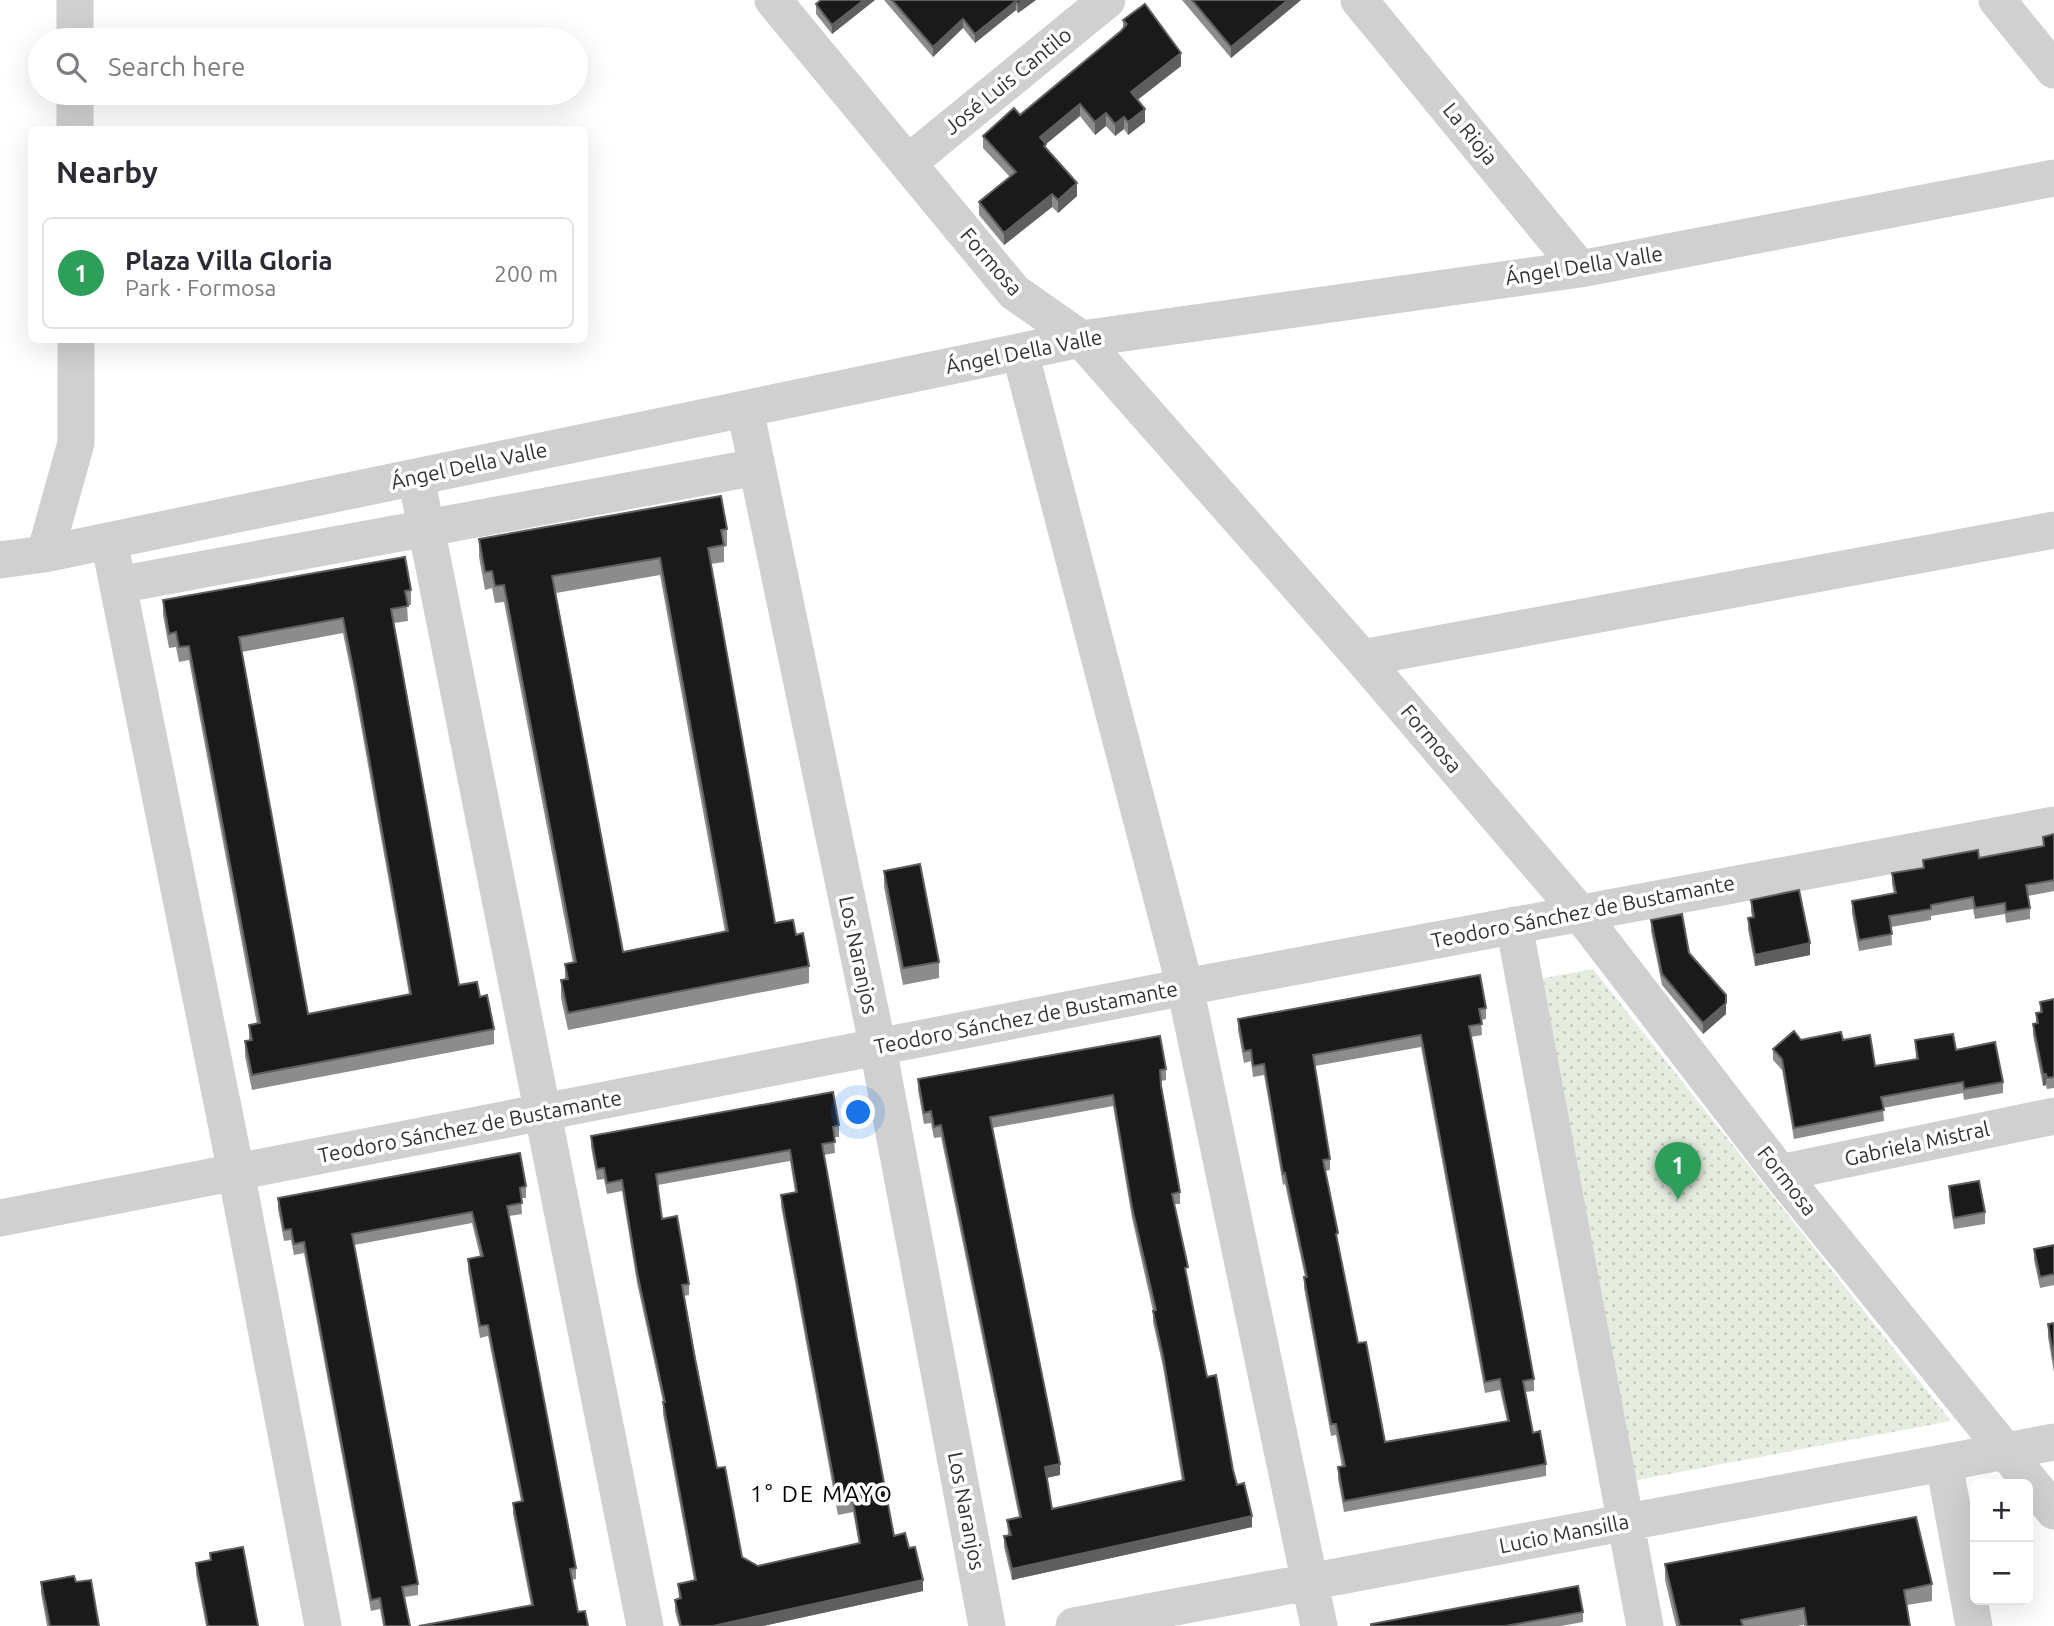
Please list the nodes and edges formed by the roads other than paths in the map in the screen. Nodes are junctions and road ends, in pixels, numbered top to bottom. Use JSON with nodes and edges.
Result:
{"nodes":[{"id":1,"x":75,"y":0,"type":"edge"},
{"id":2,"x":773,"y":0,"type":"edge"},
{"id":3,"x":1107,"y":0,"type":"edge"},
{"id":4,"x":1359,"y":0,"type":"edge"},
{"id":5,"x":1997,"y":0,"type":"edge"},
{"id":6,"x":75,"y":28,"type":"edge"},
{"id":7,"x":2054,"y":70,"type":"edge"},
{"id":8,"x":75,"y":105,"type":"edge"},
{"id":9,"x":75,"y":126,"type":"edge"},
{"id":10,"x":908,"y":163,"type":"junction"},
{"id":11,"x":2054,"y":178,"type":"edge"},
{"id":12,"x":1580,"y":269,"type":"junction"},
{"id":13,"x":1081,"y":339,"type":"junction"},
{"id":14,"x":76,"y":343,"type":"edge"},
{"id":15,"x":1020,"y":352,"type":"junction"},
{"id":16,"x":745,"y":409,"type":"junction"},
{"id":17,"x":757,"y":467,"type":"junction"},
{"id":18,"x":416,"y":477,"type":"junction"},
{"id":19,"x":426,"y":528,"type":"junction"},
{"id":20,"x":2048,"y":540,"type":"edge"},
{"id":21,"x":109,"y":541,"type":"junction"},
{"id":22,"x":45,"y":554,"type":"junction"},
{"id":23,"x":0,"y":560,"type":"edge"},
{"id":24,"x":118,"y":585,"type":"junction"},
{"id":25,"x":1362,"y":658,"type":"junction"},
{"id":26,"x":2054,"y":825,"type":"edge"},
{"id":27,"x":1578,"y":912,"type":"junction"},
{"id":28,"x":1514,"y":925,"type":"junction"},
{"id":29,"x":1185,"y":987,"type":"junction"},
{"id":30,"x":878,"y":1048,"type":"junction"},
{"id":31,"x":543,"y":1113,"type":"junction"},
{"id":32,"x":2054,"y":1116,"type":"edge"},
{"id":33,"x":236,"y":1172,"type":"junction"},
{"id":34,"x":1780,"y":1173,"type":"junction"},
{"id":35,"x":0,"y":1218,"type":"edge"},
{"id":36,"x":2054,"y":1442,"type":"edge"},
{"id":37,"x":2006,"y":1451,"type":"junction"},
{"id":38,"x":1944,"y":1463,"type":"junction"},
{"id":39,"x":2054,"y":1511,"type":"edge"},
{"id":40,"x":1625,"y":1523,"type":"junction"},
{"id":41,"x":1311,"y":1582,"type":"junction"},
{"id":42,"x":323,"y":1626,"type":"edge"},
{"id":43,"x":645,"y":1626,"type":"edge"},
{"id":44,"x":988,"y":1626,"type":"edge"},
{"id":45,"x":1074,"y":1626,"type":"edge"},
{"id":46,"x":1319,"y":1626,"type":"edge"},
{"id":47,"x":1644,"y":1626,"type":"edge"},
{"id":48,"x":1974,"y":1626,"type":"edge"}],
"edges":[{"from":1,"to":6,"type":"street"},
{"from":2,"to":10,"type":"street","name":"Formosa"},
{"from":3,"to":10,"type":"street","name":"José Luis Cantilo"},
{"from":4,"to":12,"type":"street","name":"La Rioja"},
{"from":5,"to":7,"type":"street"},
{"from":8,"to":9,"type":"street"},
{"from":10,"to":13,"type":"street","name":"Formosa"},
{"from":11,"to":12,"type":"street","name":"Ángel Della Valle"},
{"from":12,"to":13,"type":"street","name":"Ángel Della Valle"},
{"from":13,"to":15,"type":"street","name":"Ángel Della Valle"},
{"from":13,"to":25,"type":"street","name":"Formosa"},
{"from":14,"to":22,"type":"street"},
{"from":15,"to":16,"type":"street","name":"Ángel Della Valle"},
{"from":15,"to":29,"type":"street"},
{"from":16,"to":17,"type":"street","name":"Los Naranjos"},
{"from":16,"to":18,"type":"street","name":"Ángel Della Valle"},
{"from":17,"to":19,"type":"street"},
{"from":17,"to":30,"type":"street","name":"Los Naranjos"},
{"from":18,"to":19,"type":"street"},
{"from":18,"to":21,"type":"street","name":"Ángel Della Valle"},
{"from":19,"to":24,"type":"street"},
{"from":19,"to":31,"type":"street"},
{"from":20,"to":25,"type":"street"},
{"from":21,"to":22,"type":"street","name":"Ángel Della Valle"},
{"from":21,"to":24,"type":"street"},
{"from":22,"to":23,"type":"street","name":"Ángel Della Valle"},
{"from":24,"to":33,"type":"street"},
{"from":25,"to":27,"type":"street","name":"Formosa"},
{"from":26,"to":27,"type":"street","name":"Teodoro Sánchez de Bustamante"},
{"from":27,"to":28,"type":"street","name":"Teodoro Sánchez de Bustamante"},
{"from":27,"to":34,"type":"street","name":"Formosa"},
{"from":28,"to":29,"type":"street","name":"Teodoro Sánchez de Bustamante"},
{"from":28,"to":40,"type":"street"},
{"from":29,"to":30,"type":"street","name":"Teodoro Sánchez de Bustamante"},
{"from":29,"to":41,"type":"street"},
{"from":30,"to":31,"type":"street","name":"Teodoro Sánchez de Bustamante"},
{"from":30,"to":44,"type":"street","name":"Los Naranjos"},
{"from":31,"to":33,"type":"street","name":"Teodoro Sánchez de Bustamante"},
{"from":31,"to":43,"type":"street"},
{"from":32,"to":34,"type":"street","name":"Gabriela Mistral"},
{"from":33,"to":35,"type":"street","name":"Teodoro Sánchez de Bustamante"},
{"from":33,"to":42,"type":"street"},
{"from":34,"to":37,"type":"street","name":"Formosa"},
{"from":36,"to":37,"type":"street","name":"Lucio Mansilla"},
{"from":37,"to":38,"type":"street","name":"Lucio Mansilla"},
{"from":37,"to":39,"type":"street","name":"Formosa"},
{"from":38,"to":40,"type":"street","name":"Lucio Mansilla"},
{"from":38,"to":48,"type":"street"},
{"from":40,"to":41,"type":"street","name":"Lucio Mansilla"},
{"from":40,"to":47,"type":"street"},
{"from":41,"to":45,"type":"street","name":"Lucio Mansilla"},
{"from":41,"to":46,"type":"street"}]}
